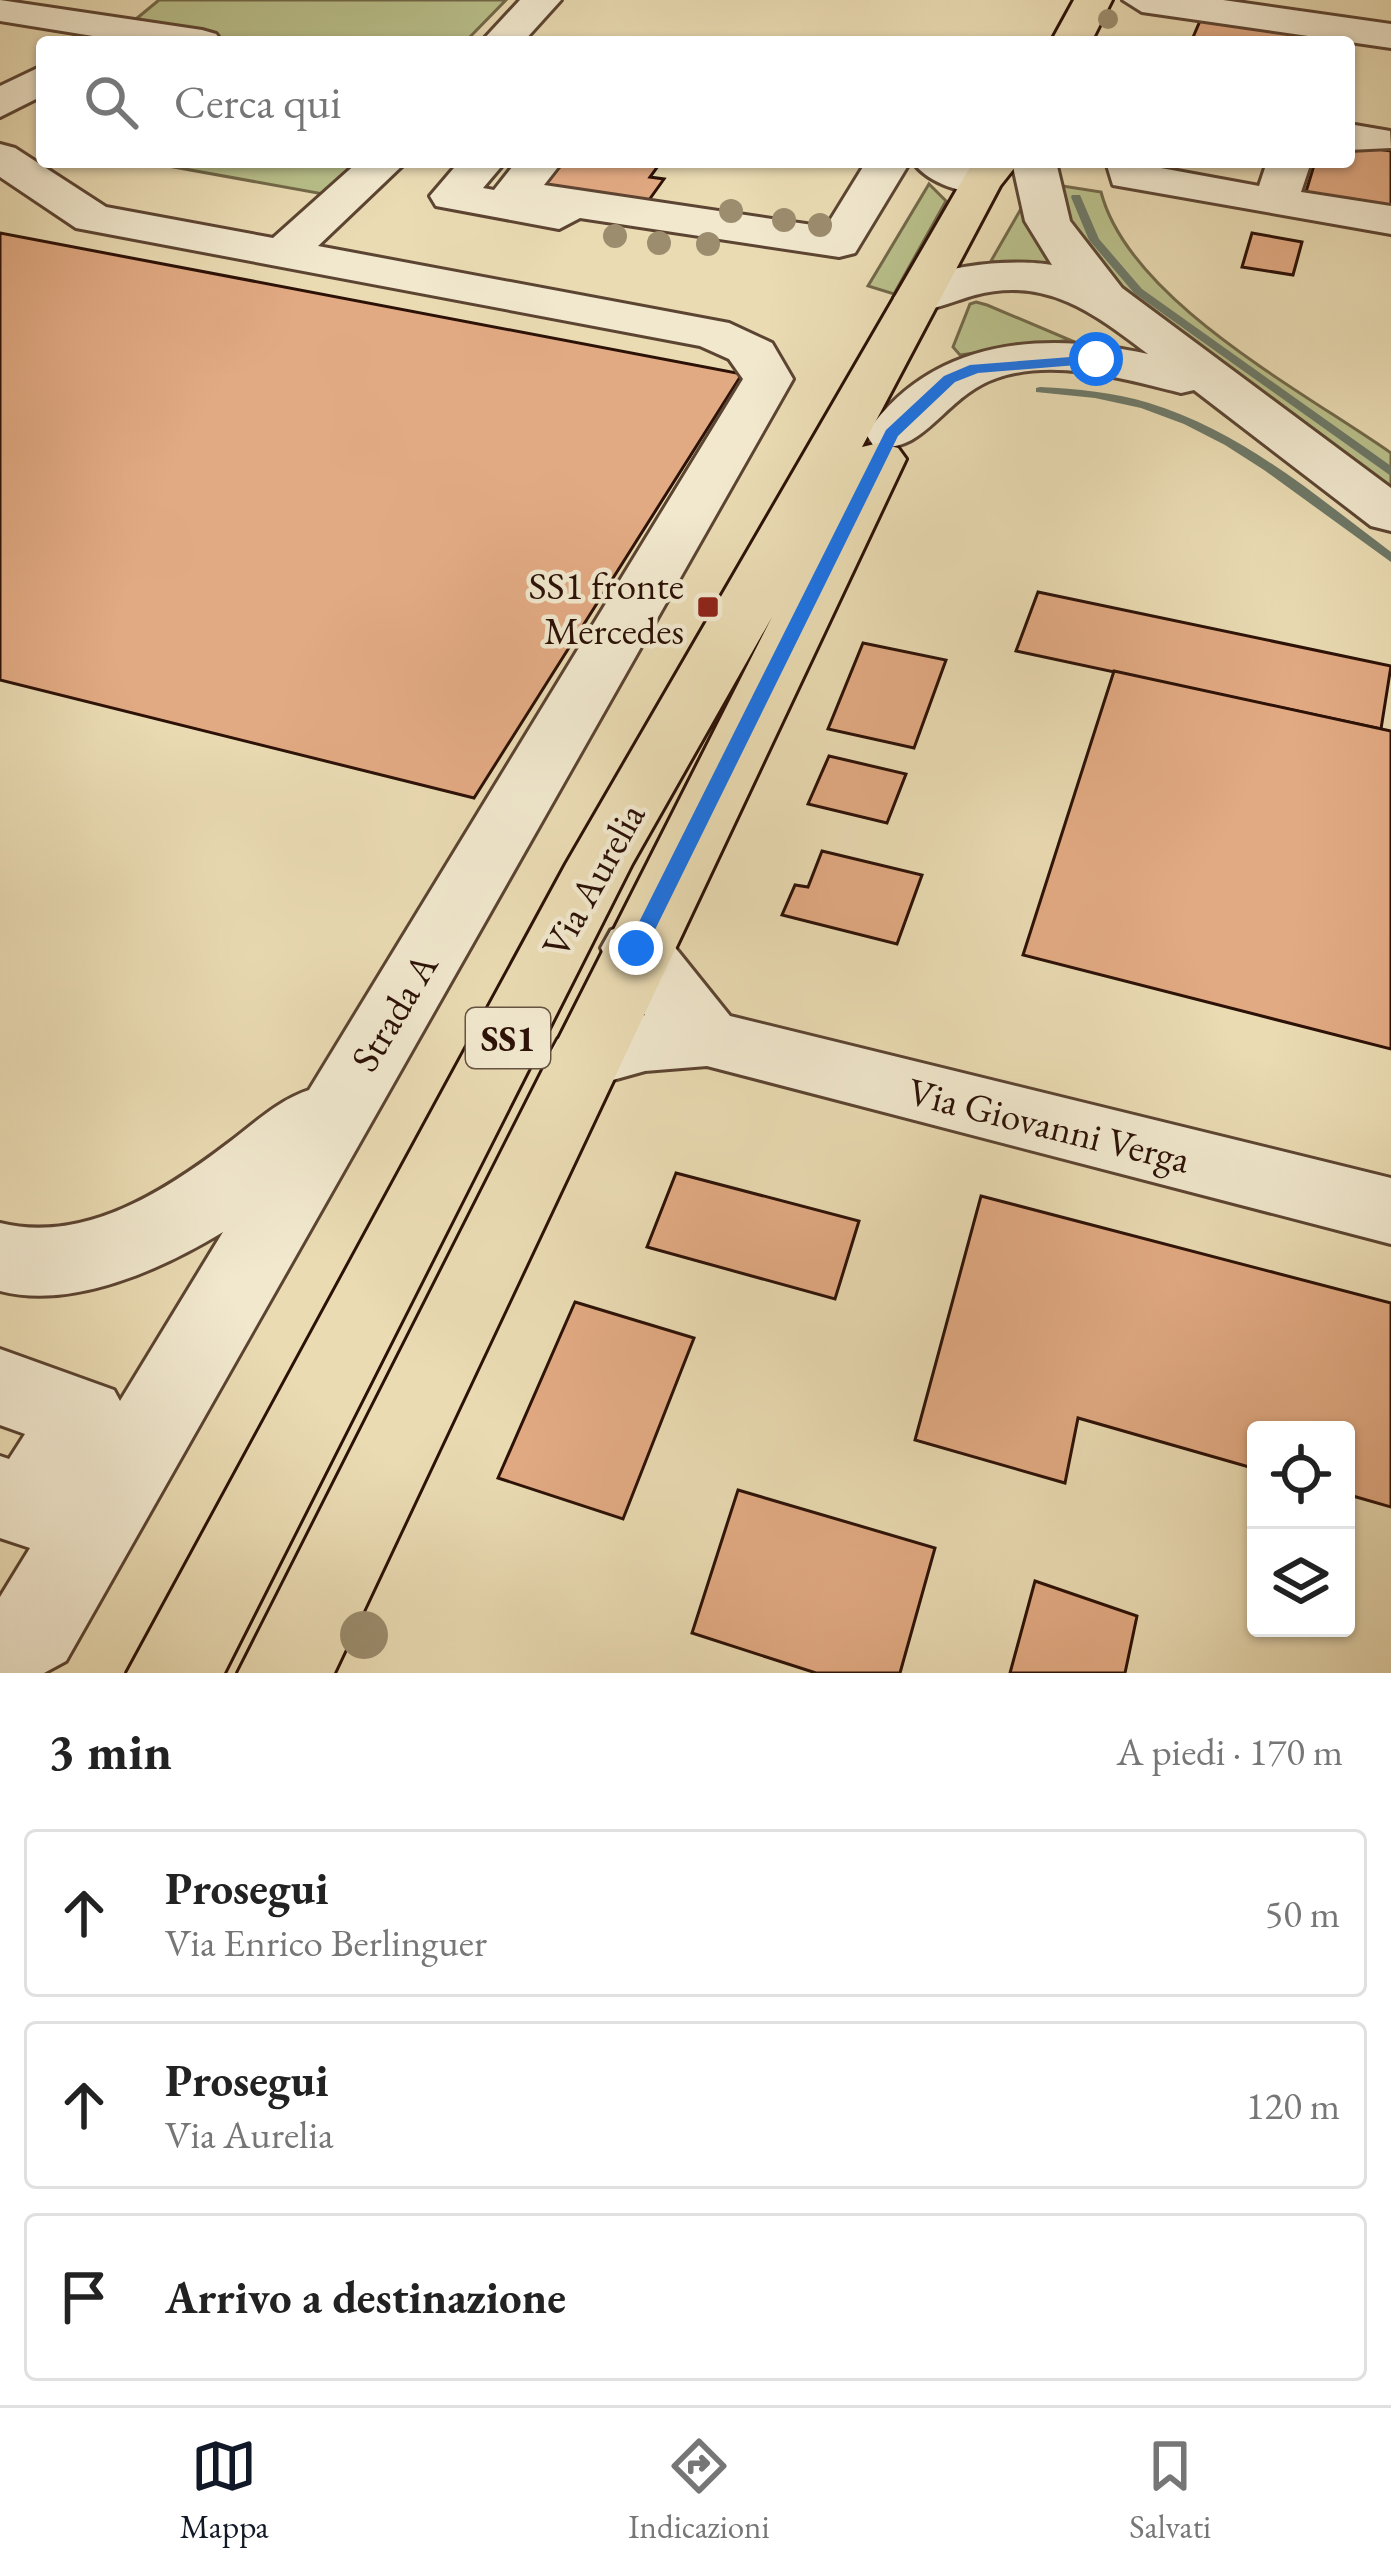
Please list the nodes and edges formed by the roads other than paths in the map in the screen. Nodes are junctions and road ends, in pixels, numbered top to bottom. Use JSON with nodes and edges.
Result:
{"nodes":[{"id":1,"x":147,"y":0,"type":"edge"},
{"id":2,"x":542,"y":0,"type":"edge"},
{"id":3,"x":1093,"y":0,"type":"edge"},
{"id":4,"x":1142,"y":0,"type":"edge"},
{"id":5,"x":0,"y":9,"type":"edge"},
{"id":6,"x":1176,"y":24,"type":"edge"},
{"id":7,"x":1327,"y":34,"type":"edge"},
{"id":8,"x":100,"y":35,"type":"edge"},
{"id":9,"x":507,"y":36,"type":"edge"},
{"id":10,"x":1074,"y":36,"type":"edge"},
{"id":11,"x":1391,"y":36,"type":"edge"},
{"id":12,"x":0,"y":157,"type":"edge"},
{"id":13,"x":377,"y":168,"type":"edge"},
{"id":14,"x":478,"y":168,"type":"edge"},
{"id":15,"x":535,"y":168,"type":"edge"},
{"id":16,"x":884,"y":168,"type":"edge"},
{"id":17,"x":1035,"y":168,"type":"edge"},
{"id":18,"x":1128,"y":168,"type":"edge"},
{"id":19,"x":998,"y":169,"type":"edge"},
{"id":20,"x":1282,"y":182,"type":"edge"},
{"id":21,"x":0,"y":212,"type":"edge"},
{"id":22,"x":92,"y":218,"type":"junction"},
{"id":23,"x":678,"y":219,"type":"junction"},
{"id":24,"x":1391,"y":220,"type":"edge"},
{"id":25,"x":283,"y":253,"type":"junction"},
{"id":26,"x":944,"y":272,"type":"junction"},
{"id":27,"x":1105,"y":298,"type":"junction"},
{"id":28,"x":1181,"y":378,"type":"junction"},
{"id":29,"x":1234,"y":400,"type":"junction"},
{"id":30,"x":873,"y":422,"type":"junction"},
{"id":31,"x":1391,"y":514,"type":"edge"},
{"id":32,"x":636,"y":948,"type":"junction"},
{"id":33,"x":707,"y":1038,"type":"junction"},
{"id":34,"x":584,"y":1059,"type":"junction"},
{"id":35,"x":346,"y":1092,"type":"junction"},
{"id":36,"x":1391,"y":1211,"type":"edge"},
{"id":37,"x":0,"y":1257,"type":"edge"},
{"id":38,"x":0,"y":1387,"type":"edge"},
{"id":39,"x":0,"y":1497,"type":"edge"},
{"id":40,"x":0,"y":1647,"type":"edge"},
{"id":41,"x":174,"y":1673,"type":"edge"},
{"id":42,"x":285,"y":1673,"type":"edge"}],
"edges":[{"from":1,"to":8,"type":"street"},
{"from":2,"to":9,"type":"street"},
{"from":3,"to":10,"type":"main road"},
{"from":4,"to":6,"type":"street"},
{"from":5,"to":8,"type":"street"},
{"from":6,"to":7,"type":"street"},
{"from":7,"to":11,"type":"street"},
{"from":12,"to":22,"type":"street"},
{"from":13,"to":25,"type":"street"},
{"from":14,"to":23,"type":"street"},
{"from":15,"to":23,"type":"street"},
{"from":16,"to":23,"type":"street"},
{"from":17,"to":27,"type":"street"},
{"from":18,"to":20,"type":"street"},
{"from":19,"to":26,"type":"main road","name":"Via Aurelia"},
{"from":20,"to":24,"type":"street"},
{"from":21,"to":22,"type":"street"},
{"from":22,"to":25,"type":"street"},
{"from":25,"to":35,"type":"street","name":"Strada A"},
{"from":26,"to":27,"type":"street"},
{"from":26,"to":28,"type":"street"},
{"from":26,"to":30,"type":"main road","name":"Via Aurelia"},
{"from":27,"to":29,"type":"street"},
{"from":28,"to":29,"type":"street"},
{"from":28,"to":30,"type":"street"},
{"from":29,"to":31,"type":"street"},
{"from":30,"to":32,"type":"main road","name":"Via Aurelia"},
{"from":30,"to":41,"type":"main road","name":"Via Aurelia","number":"SS1"},
{"from":32,"to":33,"type":"street"},
{"from":32,"to":34,"type":"main road","name":"Via Aurelia"},
{"from":33,"to":34,"type":"street","name":"Via Giovanni Verga"},
{"from":33,"to":36,"type":"street","name":"Via Giovanni Verga"},
{"from":34,"to":42,"type":"main road","name":"Via Aurelia"},
{"from":35,"to":37,"type":"street"},
{"from":35,"to":40,"type":"street","name":"Strada A"},
{"from":38,"to":39,"type":"street"}]}
